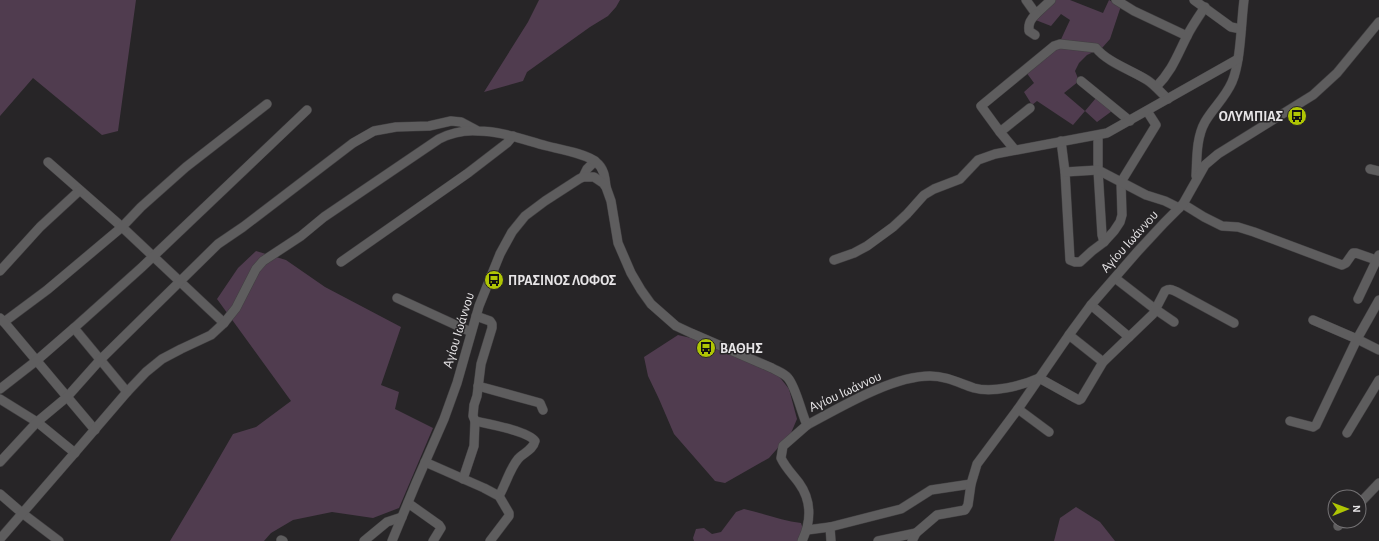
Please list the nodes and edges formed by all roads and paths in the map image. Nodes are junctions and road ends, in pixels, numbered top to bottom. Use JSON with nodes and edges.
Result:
{"nodes":[{"id":1,"x":1026,"y":0,"type":"edge"},
{"id":2,"x":1051,"y":0,"type":"edge"},
{"id":3,"x":1116,"y":0,"type":"edge"},
{"id":4,"x":1194,"y":0,"type":"edge"},
{"id":5,"x":1244,"y":0,"type":"edge"},
{"id":6,"x":1205,"y":7,"type":"junction"},
{"id":7,"x":1036,"y":14,"type":"junction"},
{"id":8,"x":1379,"y":22,"type":"edge"},
{"id":9,"x":1241,"y":29,"type":"junction"},
{"id":10,"x":1035,"y":35,"type":"dead end"},
{"id":11,"x":1187,"y":36,"type":"junction"},
{"id":12,"x":1238,"y":59,"type":"junction"},
{"id":13,"x":1082,"y":81,"type":"dead end"},
{"id":14,"x":1156,"y":87,"type":"junction"},
{"id":15,"x":1168,"y":99,"type":"junction"},
{"id":16,"x":267,"y":104,"type":"dead end"},
{"id":17,"x":1030,"y":108,"type":"dead end"},
{"id":18,"x":307,"y":110,"type":"dead end"},
{"id":19,"x":1147,"y":111,"type":"junction"},
{"id":20,"x":1130,"y":121,"type":"junction"},
{"id":21,"x":477,"y":130,"type":"junction"},
{"id":22,"x":1000,"y":132,"type":"junction"},
{"id":23,"x":513,"y":136,"type":"junction"},
{"id":24,"x":1098,"y":136,"type":"junction"},
{"id":25,"x":1061,"y":141,"type":"junction"},
{"id":26,"x":1015,"y":150,"type":"junction"},
{"id":27,"x":595,"y":161,"type":"junction"},
{"id":28,"x":48,"y":162,"type":"dead end"},
{"id":29,"x":1370,"y":168,"type":"dead end"},
{"id":30,"x":1098,"y":170,"type":"junction"},
{"id":31,"x":1379,"y":171,"type":"edge"},
{"id":32,"x":1065,"y":172,"type":"junction"},
{"id":33,"x":583,"y":177,"type":"junction"},
{"id":34,"x":1196,"y":180,"type":"junction"},
{"id":35,"x":1121,"y":182,"type":"junction"},
{"id":36,"x":606,"y":187,"type":"junction"},
{"id":37,"x":79,"y":191,"type":"junction"},
{"id":38,"x":1181,"y":206,"type":"junction"},
{"id":39,"x":122,"y":227,"type":"junction"},
{"id":40,"x":1104,"y":242,"type":"junction"},
{"id":41,"x":154,"y":256,"type":"junction"},
{"id":42,"x":1378,"y":259,"type":"edge"},
{"id":43,"x":834,"y":260,"type":"dead end"},
{"id":44,"x":341,"y":262,"type":"dead end"},
{"id":45,"x":0,"y":271,"type":"edge"},
{"id":46,"x":1115,"y":278,"type":"junction"},
{"id":47,"x":180,"y":281,"type":"junction"},
{"id":48,"x":397,"y":298,"type":"dead end"},
{"id":49,"x":1358,"y":299,"type":"dead end"},
{"id":50,"x":1379,"y":300,"type":"edge"},
{"id":51,"x":1091,"y":305,"type":"junction"},
{"id":52,"x":1155,"y":309,"type":"junction"},
{"id":53,"x":476,"y":316,"type":"junction"},
{"id":54,"x":2,"y":320,"type":"edge"},
{"id":55,"x":1313,"y":320,"type":"dead end"},
{"id":56,"x":1174,"y":322,"type":"dead end"},
{"id":57,"x":224,"y":323,"type":"junction"},
{"id":58,"x":1234,"y":323,"type":"dead end"},
{"id":59,"x":74,"y":328,"type":"junction"},
{"id":60,"x":471,"y":332,"type":"junction"},
{"id":61,"x":1069,"y":335,"type":"junction"},
{"id":62,"x":1128,"y":337,"type":"junction"},
{"id":63,"x":1357,"y":338,"type":"junction"},
{"id":64,"x":1379,"y":350,"type":"edge"},
{"id":65,"x":100,"y":360,"type":"junction"},
{"id":66,"x":36,"y":361,"type":"junction"},
{"id":67,"x":1103,"y":362,"type":"junction"},
{"id":68,"x":1039,"y":378,"type":"junction"},
{"id":69,"x":1379,"y":380,"type":"edge"},
{"id":70,"x":478,"y":386,"type":"junction"},
{"id":71,"x":0,"y":389,"type":"edge"},
{"id":72,"x":127,"y":392,"type":"junction"},
{"id":73,"x":67,"y":397,"type":"junction"},
{"id":74,"x":0,"y":399,"type":"edge"},
{"id":75,"x":543,"y":410,"type":"dead end"},
{"id":76,"x":1018,"y":410,"type":"junction"},
{"id":77,"x":475,"y":421,"type":"junction"},
{"id":78,"x":1290,"y":421,"type":"dead end"},
{"id":79,"x":37,"y":422,"type":"junction"},
{"id":80,"x":807,"y":425,"type":"junction"},
{"id":81,"x":95,"y":430,"type":"junction"},
{"id":82,"x":1049,"y":432,"type":"dead end"},
{"id":83,"x":1347,"y":433,"type":"dead end"},
{"id":84,"x":75,"y":453,"type":"junction"},
{"id":85,"x":0,"y":462,"type":"edge"},
{"id":86,"x":425,"y":462,"type":"junction"},
{"id":87,"x":463,"y":479,"type":"junction"},
{"id":88,"x":1379,"y":483,"type":"edge"},
{"id":89,"x":971,"y":484,"type":"junction"},
{"id":90,"x":0,"y":494,"type":"edge"},
{"id":91,"x":499,"y":496,"type":"junction"},
{"id":92,"x":1367,"y":496,"type":"edge"},
{"id":93,"x":408,"y":503,"type":"junction"},
{"id":94,"x":22,"y":513,"type":"junction"},
{"id":95,"x":402,"y":517,"type":"junction"},
{"id":96,"x":830,"y":527,"type":"junction"},
{"id":97,"x":807,"y":530,"type":"junction"},
{"id":98,"x":914,"y":537,"type":"edge"},
{"id":99,"x":0,"y":538,"type":"edge"},
{"id":100,"x":59,"y":541,"type":"edge"},
{"id":101,"x":364,"y":541,"type":"edge"},
{"id":102,"x":392,"y":541,"type":"edge"},
{"id":103,"x":433,"y":541,"type":"edge"},
{"id":104,"x":490,"y":541,"type":"edge"},
{"id":105,"x":802,"y":541,"type":"edge"},
{"id":106,"x":831,"y":541,"type":"edge"},
{"id":107,"x":878,"y":541,"type":"edge"}],
"edges":[{"from":1,"to":7,"type":"street"},
{"from":2,"to":7,"type":"street"},
{"from":3,"to":11,"type":"street"},
{"from":4,"to":6,"type":"street"},
{"from":5,"to":9,"type":"street","name":"Αγίου Ιωάννου"},
{"from":6,"to":9,"type":"street"},
{"from":6,"to":11,"type":"street"},
{"from":7,"to":10,"type":"street"},
{"from":8,"to":34,"type":"street"},
{"from":9,"to":12,"type":"street","name":"Αγίου Ιωάννου"},
{"from":11,"to":14,"type":"street"},
{"from":12,"to":15,"type":"street"},
{"from":12,"to":34,"type":"street","name":"Αγίου Ιωάννου"},
{"from":13,"to":20,"type":"street"},
{"from":14,"to":15,"type":"street"},
{"from":14,"to":22,"type":"street"},
{"from":15,"to":19,"type":"street"},
{"from":16,"to":39,"type":"street"},
{"from":17,"to":22,"type":"street"},
{"from":18,"to":41,"type":"street"},
{"from":19,"to":20,"type":"street"},
{"from":19,"to":35,"type":"street"},
{"from":20,"to":24,"type":"street"},
{"from":21,"to":23,"type":"street"},
{"from":21,"to":47,"type":"street"},
{"from":21,"to":57,"type":"street"},
{"from":22,"to":26,"type":"street"},
{"from":23,"to":27,"type":"street"},
{"from":23,"to":44,"type":"street"},
{"from":24,"to":25,"type":"street"},
{"from":24,"to":30,"type":"street"},
{"from":25,"to":26,"type":"street"},
{"from":25,"to":32,"type":"street"},
{"from":26,"to":43,"type":"street"},
{"from":27,"to":33,"type":"street"},
{"from":27,"to":36,"type":"street","name":"Αγίου Ιωάννου"},
{"from":28,"to":37,"type":"street"},
{"from":29,"to":31,"type":"street"},
{"from":30,"to":32,"type":"street"},
{"from":30,"to":35,"type":"street"},
{"from":30,"to":40,"type":"street"},
{"from":32,"to":40,"type":"street"},
{"from":33,"to":36,"type":"street"},
{"from":33,"to":53,"type":"street","name":"Αγίου Ιωάννου"},
{"from":34,"to":38,"type":"street","name":"Αγίου Ιωάννου"},
{"from":35,"to":38,"type":"street"},
{"from":35,"to":40,"type":"street"},
{"from":36,"to":80,"type":"street","name":"Αγίου Ιωάννου"},
{"from":37,"to":39,"type":"street"},
{"from":37,"to":45,"type":"street"},
{"from":38,"to":42,"type":"street"},
{"from":38,"to":46,"type":"street","name":"Αγίου Ιωάννου"},
{"from":39,"to":41,"type":"street"},
{"from":39,"to":54,"type":"street"},
{"from":41,"to":47,"type":"street"},
{"from":41,"to":59,"type":"street"},
{"from":42,"to":49,"type":"street"},
{"from":46,"to":51,"type":"street","name":"Αγίου Ιωάννου"},
{"from":46,"to":52,"type":"street"},
{"from":47,"to":57,"type":"street"},
{"from":47,"to":65,"type":"street"},
{"from":48,"to":60,"type":"street"},
{"from":50,"to":63,"type":"street"},
{"from":51,"to":61,"type":"street","name":"Αγίου Ιωάννου"},
{"from":51,"to":62,"type":"street"},
{"from":52,"to":56,"type":"street"},
{"from":52,"to":58,"type":"street"},
{"from":52,"to":62,"type":"street"},
{"from":53,"to":60,"type":"street","name":"Αγίου Ιωάννου"},
{"from":53,"to":70,"type":"street"},
{"from":54,"to":66,"type":"street"},
{"from":55,"to":63,"type":"street"},
{"from":57,"to":72,"type":"street"},
{"from":59,"to":65,"type":"street"},
{"from":59,"to":66,"type":"street"},
{"from":60,"to":86,"type":"street","name":"Αγίου Ιωάννου"},
{"from":61,"to":67,"type":"street"},
{"from":61,"to":68,"type":"street","name":"Αγίου Ιωάννου"},
{"from":62,"to":67,"type":"street"},
{"from":63,"to":64,"type":"street"},
{"from":63,"to":78,"type":"street"},
{"from":65,"to":72,"type":"street"},
{"from":65,"to":73,"type":"street"},
{"from":66,"to":71,"type":"street"},
{"from":66,"to":73,"type":"street"},
{"from":67,"to":68,"type":"street"},
{"from":68,"to":76,"type":"street"},
{"from":68,"to":80,"type":"street","name":"Αγίου Ιωάννου"},
{"from":69,"to":83,"type":"street"},
{"from":70,"to":75,"type":"street"},
{"from":70,"to":77,"type":"street"},
{"from":72,"to":81,"type":"street"},
{"from":73,"to":79,"type":"street"},
{"from":73,"to":81,"type":"street"},
{"from":74,"to":79,"type":"street"},
{"from":76,"to":82,"type":"street"},
{"from":76,"to":89,"type":"street"},
{"from":77,"to":87,"type":"street"},
{"from":77,"to":91,"type":"street"},
{"from":79,"to":84,"type":"street"},
{"from":79,"to":85,"type":"street"},
{"from":80,"to":97,"type":"street"},
{"from":81,"to":84,"type":"street"},
{"from":84,"to":94,"type":"street"},
{"from":86,"to":87,"type":"street"},
{"from":86,"to":93,"type":"street","name":"Αγίου Ιωάννου"},
{"from":87,"to":91,"type":"street"},
{"from":88,"to":92,"type":"street"},
{"from":89,"to":96,"type":"street"},
{"from":89,"to":98,"type":"street"},
{"from":90,"to":94,"type":"street"},
{"from":91,"to":104,"type":"street"},
{"from":93,"to":95,"type":"street","name":"Αγίου Ιωάννου"},
{"from":93,"to":103,"type":"street"},
{"from":94,"to":99,"type":"street"},
{"from":94,"to":100,"type":"street"},
{"from":95,"to":101,"type":"street"},
{"from":95,"to":102,"type":"street","name":"Αγίου Ιωάννου"},
{"from":96,"to":97,"type":"street"},
{"from":96,"to":106,"type":"street"},
{"from":97,"to":105,"type":"street"},
{"from":98,"to":107,"type":"street"}]}
